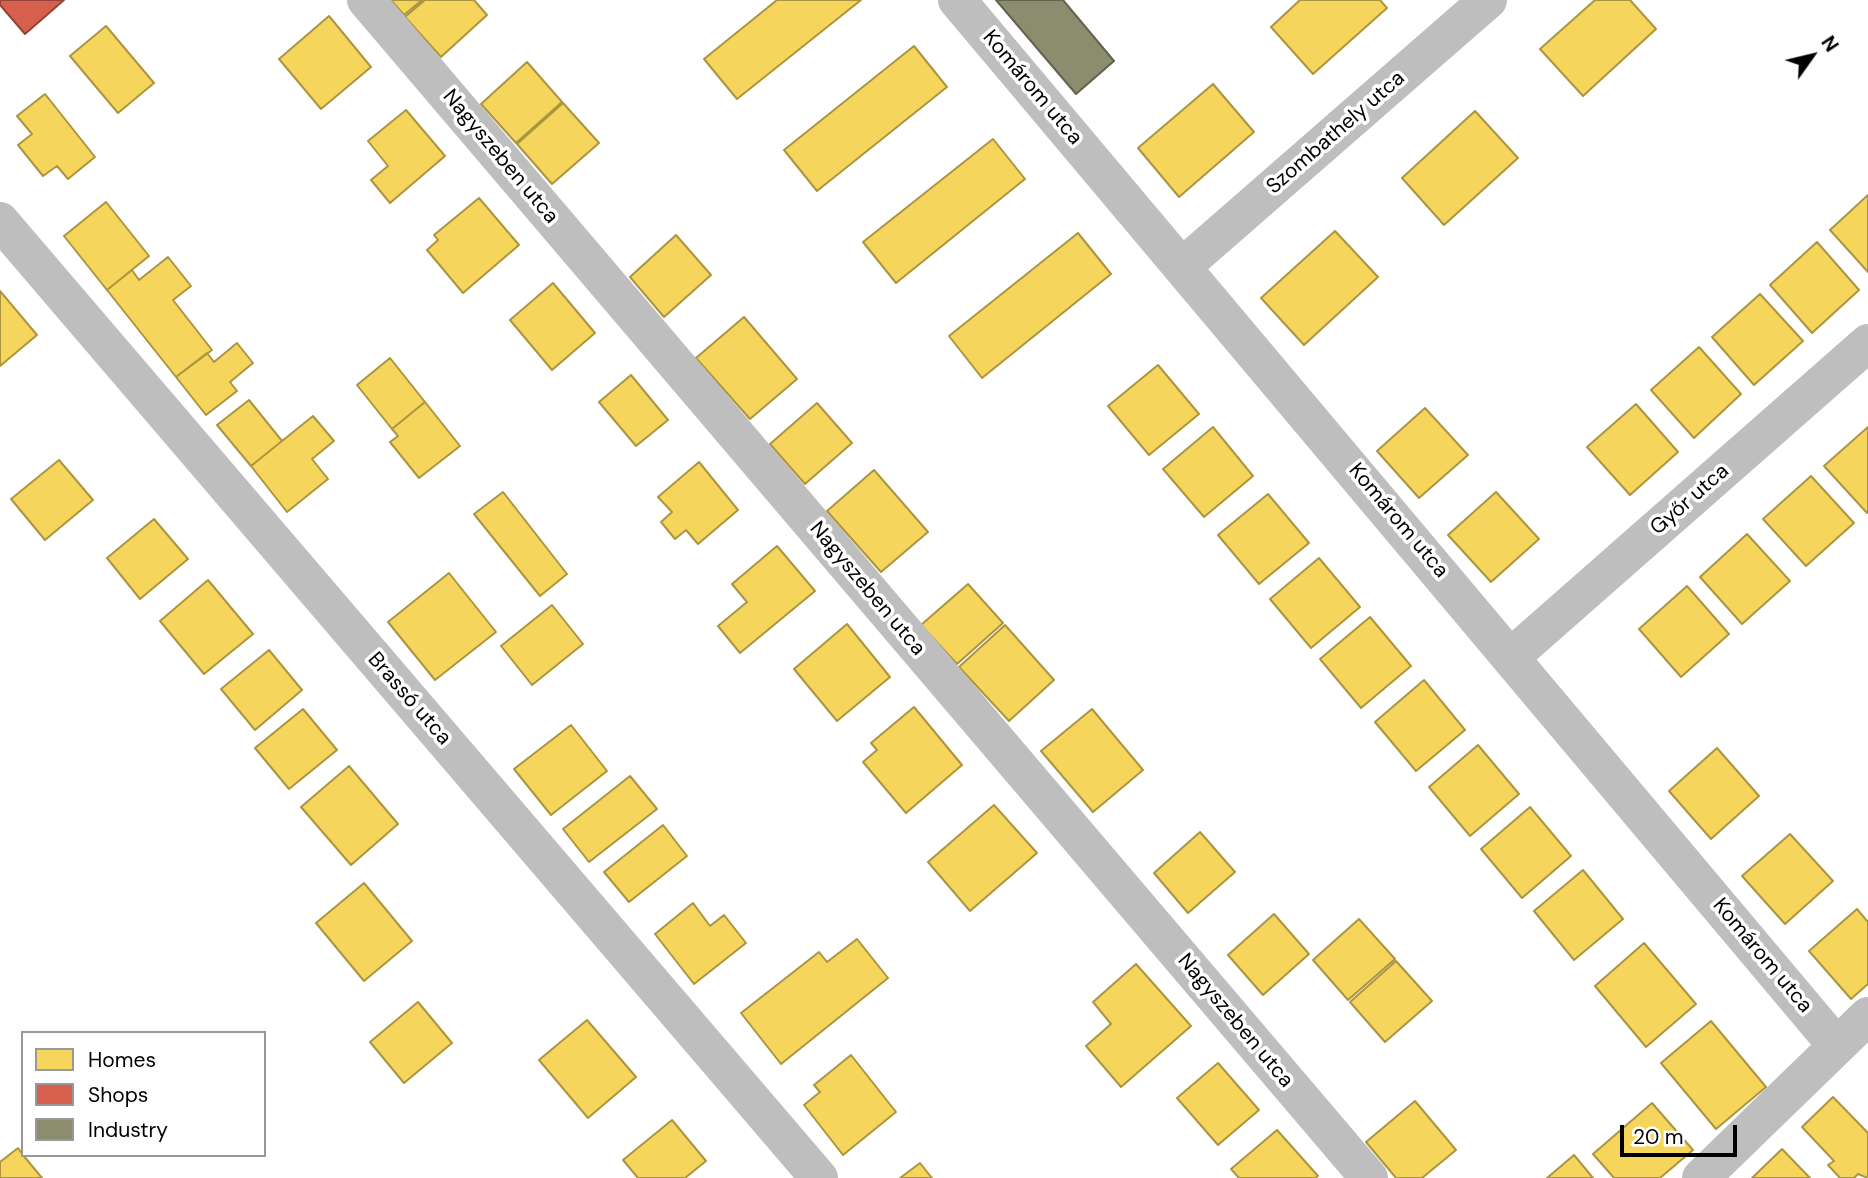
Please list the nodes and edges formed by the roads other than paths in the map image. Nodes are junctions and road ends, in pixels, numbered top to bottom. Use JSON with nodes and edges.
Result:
{"nodes":[{"id":1,"x":366,"y":0,"type":"edge"},
{"id":2,"x":957,"y":0,"type":"edge"},
{"id":3,"x":1488,"y":0,"type":"edge"},
{"id":4,"x":0,"y":221,"type":"edge"},
{"id":5,"x":1183,"y":266,"type":"junction"},
{"id":6,"x":1868,"y":343,"type":"edge"},
{"id":7,"x":1512,"y":656,"type":"junction"},
{"id":8,"x":1868,"y":1016,"type":"edge"},
{"id":9,"x":1836,"y":1045,"type":"junction"},
{"id":10,"x":819,"y":1178,"type":"edge"},
{"id":11,"x":1369,"y":1178,"type":"edge"},
{"id":12,"x":1700,"y":1178,"type":"edge"}],
"edges":[{"from":1,"to":11,"type":"street","name":"Nagyszeben utca"},
{"from":2,"to":5,"type":"street","name":"Komárom utca"},
{"from":3,"to":5,"type":"street","name":"Szombathely utca"},
{"from":4,"to":10,"type":"street","name":"Brassó utca"},
{"from":5,"to":7,"type":"street","name":"Komárom utca"},
{"from":6,"to":7,"type":"street","name":"Győr utca"},
{"from":7,"to":9,"type":"street","name":"Komárom utca"},
{"from":8,"to":9,"type":"street"},
{"from":9,"to":12,"type":"street"}]}
